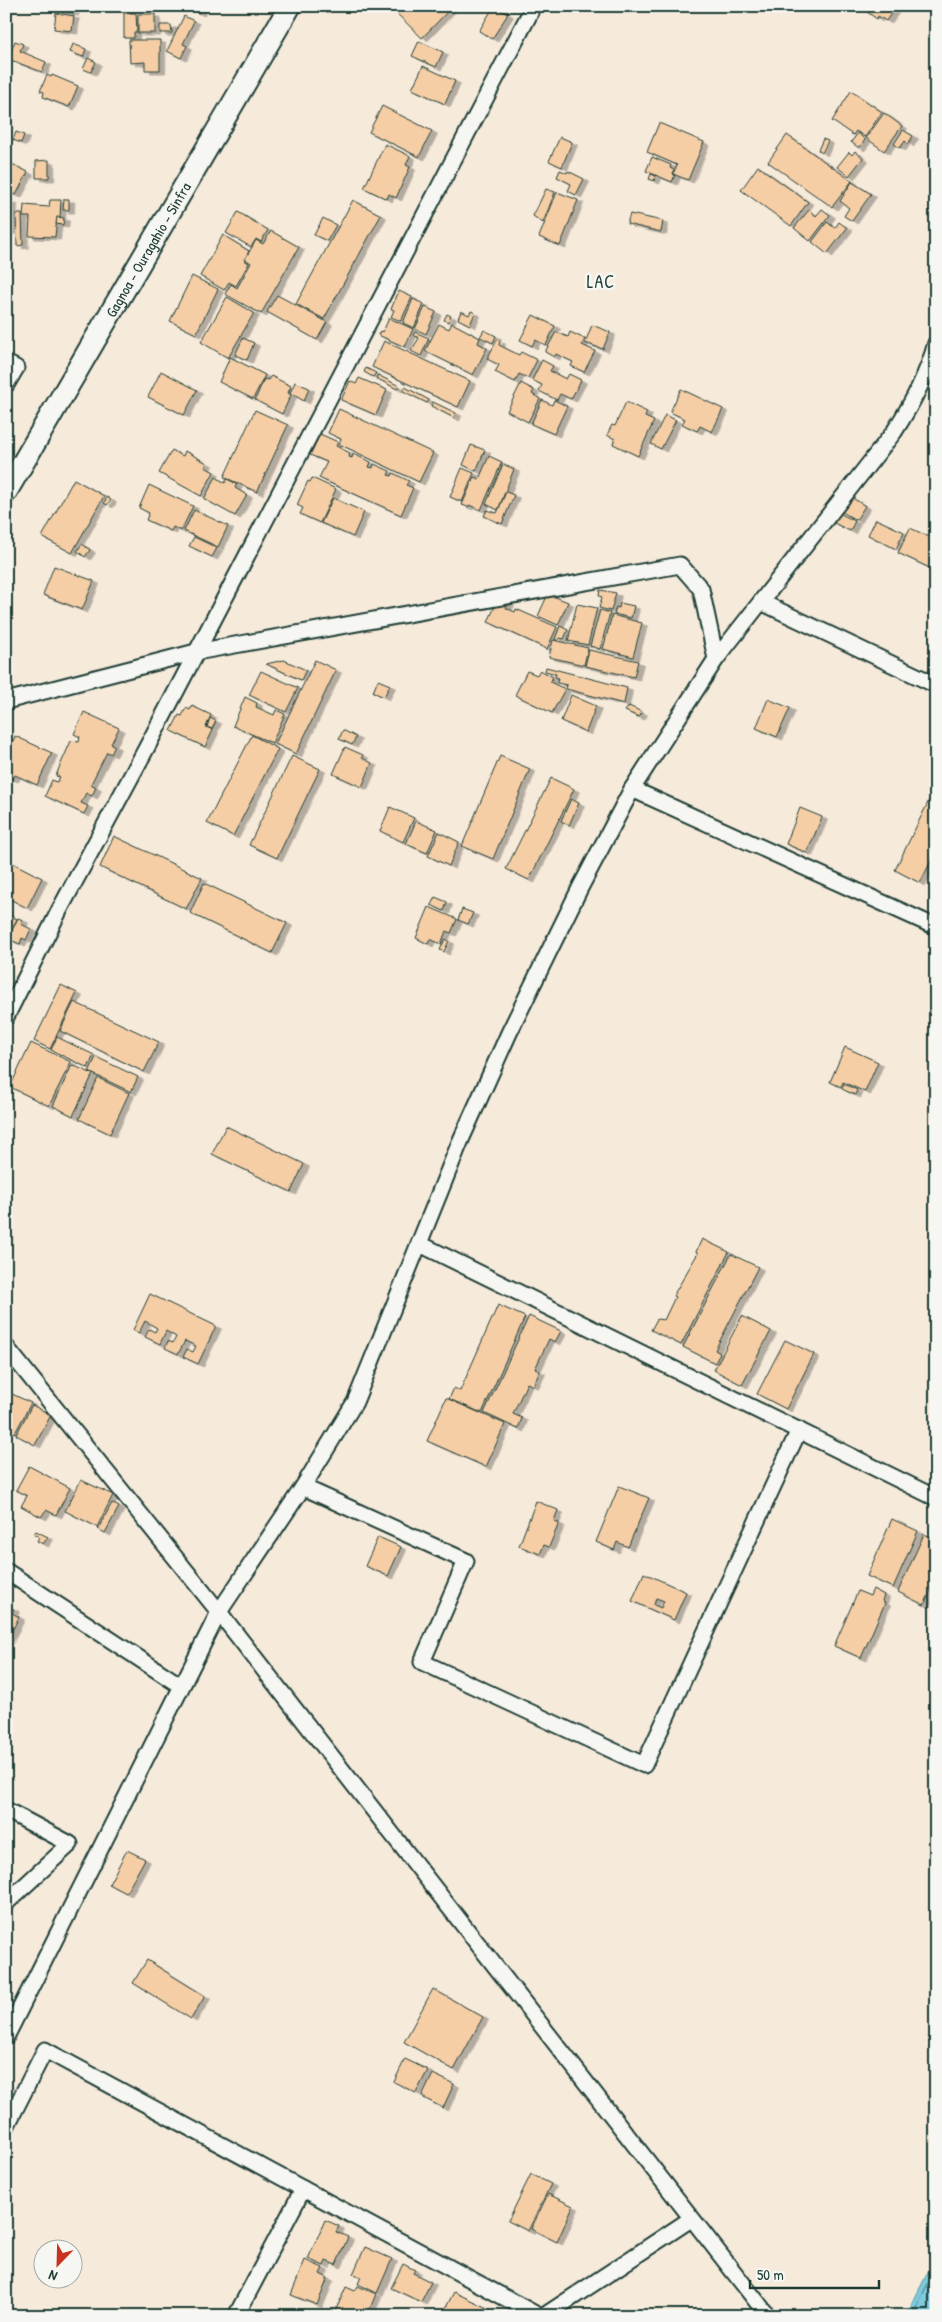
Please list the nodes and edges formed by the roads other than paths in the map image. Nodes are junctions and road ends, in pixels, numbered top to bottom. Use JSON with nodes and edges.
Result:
{"nodes":[{"id":1,"x":290,"y":6,"type":"edge"},
{"id":2,"x":530,"y":12,"type":"dead end"},
{"id":3,"x":936,"y":343,"type":"edge"},
{"id":4,"x":6,"y":363,"type":"edge"},
{"id":5,"x":6,"y":385,"type":"edge"},
{"id":6,"x":6,"y":492,"type":"edge"},
{"id":7,"x":761,"y":602,"type":"junction"},
{"id":8,"x":196,"y":652,"type":"junction"},
{"id":9,"x":716,"y":659,"type":"junction"},
{"id":10,"x":936,"y":685,"type":"edge"},
{"id":11,"x":6,"y":701,"type":"edge"},
{"id":12,"x":632,"y":789,"type":"junction"},
{"id":13,"x":936,"y":927,"type":"edge"},
{"id":14,"x":6,"y":1017,"type":"edge"},
{"id":15,"x":420,"y":1244,"type":"junction"},
{"id":16,"x":6,"y":1347,"type":"edge"},
{"id":17,"x":799,"y":1430,"type":"junction"},
{"id":18,"x":303,"y":1486,"type":"junction"},
{"id":19,"x":936,"y":1498,"type":"edge"},
{"id":20,"x":6,"y":1571,"type":"edge"},
{"id":21,"x":219,"y":1612,"type":"junction"},
{"id":22,"x":181,"y":1686,"type":"junction"},
{"id":23,"x":6,"y":1810,"type":"edge"},
{"id":24,"x":6,"y":1903,"type":"edge"},
{"id":25,"x":6,"y":2037,"type":"edge"},
{"id":26,"x":6,"y":2126,"type":"edge"},
{"id":27,"x":303,"y":2189,"type":"junction"},
{"id":28,"x":691,"y":2219,"type":"junction"},
{"id":29,"x":236,"y":2316,"type":"edge"},
{"id":30,"x":538,"y":2316,"type":"edge"},
{"id":31,"x":544,"y":2316,"type":"edge"},
{"id":32,"x":768,"y":2316,"type":"edge"}],
"edges":[{"from":1,"to":6,"type":"main road","name":"Gagnoa - Ouragahio - Sinfra"},
{"from":2,"to":8,"type":"street"},
{"from":3,"to":7,"type":"street"},
{"from":4,"to":5,"type":"street"},
{"from":7,"to":9,"type":"street"},
{"from":7,"to":10,"type":"street"},
{"from":8,"to":9,"type":"street"},
{"from":8,"to":11,"type":"street"},
{"from":8,"to":14,"type":"street"},
{"from":9,"to":12,"type":"street"},
{"from":12,"to":13,"type":"street"},
{"from":12,"to":15,"type":"street"},
{"from":15,"to":17,"type":"street"},
{"from":15,"to":18,"type":"street"},
{"from":16,"to":21,"type":"street"},
{"from":17,"to":18,"type":"street"},
{"from":17,"to":19,"type":"street"},
{"from":18,"to":21,"type":"street"},
{"from":20,"to":22,"type":"street"},
{"from":21,"to":22,"type":"street"},
{"from":21,"to":28,"type":"street"},
{"from":22,"to":25,"type":"street"},
{"from":23,"to":24,"type":"street"},
{"from":26,"to":27,"type":"street"},
{"from":27,"to":29,"type":"street"},
{"from":27,"to":30,"type":"street"},
{"from":28,"to":31,"type":"street"},
{"from":28,"to":32,"type":"street"}]}
